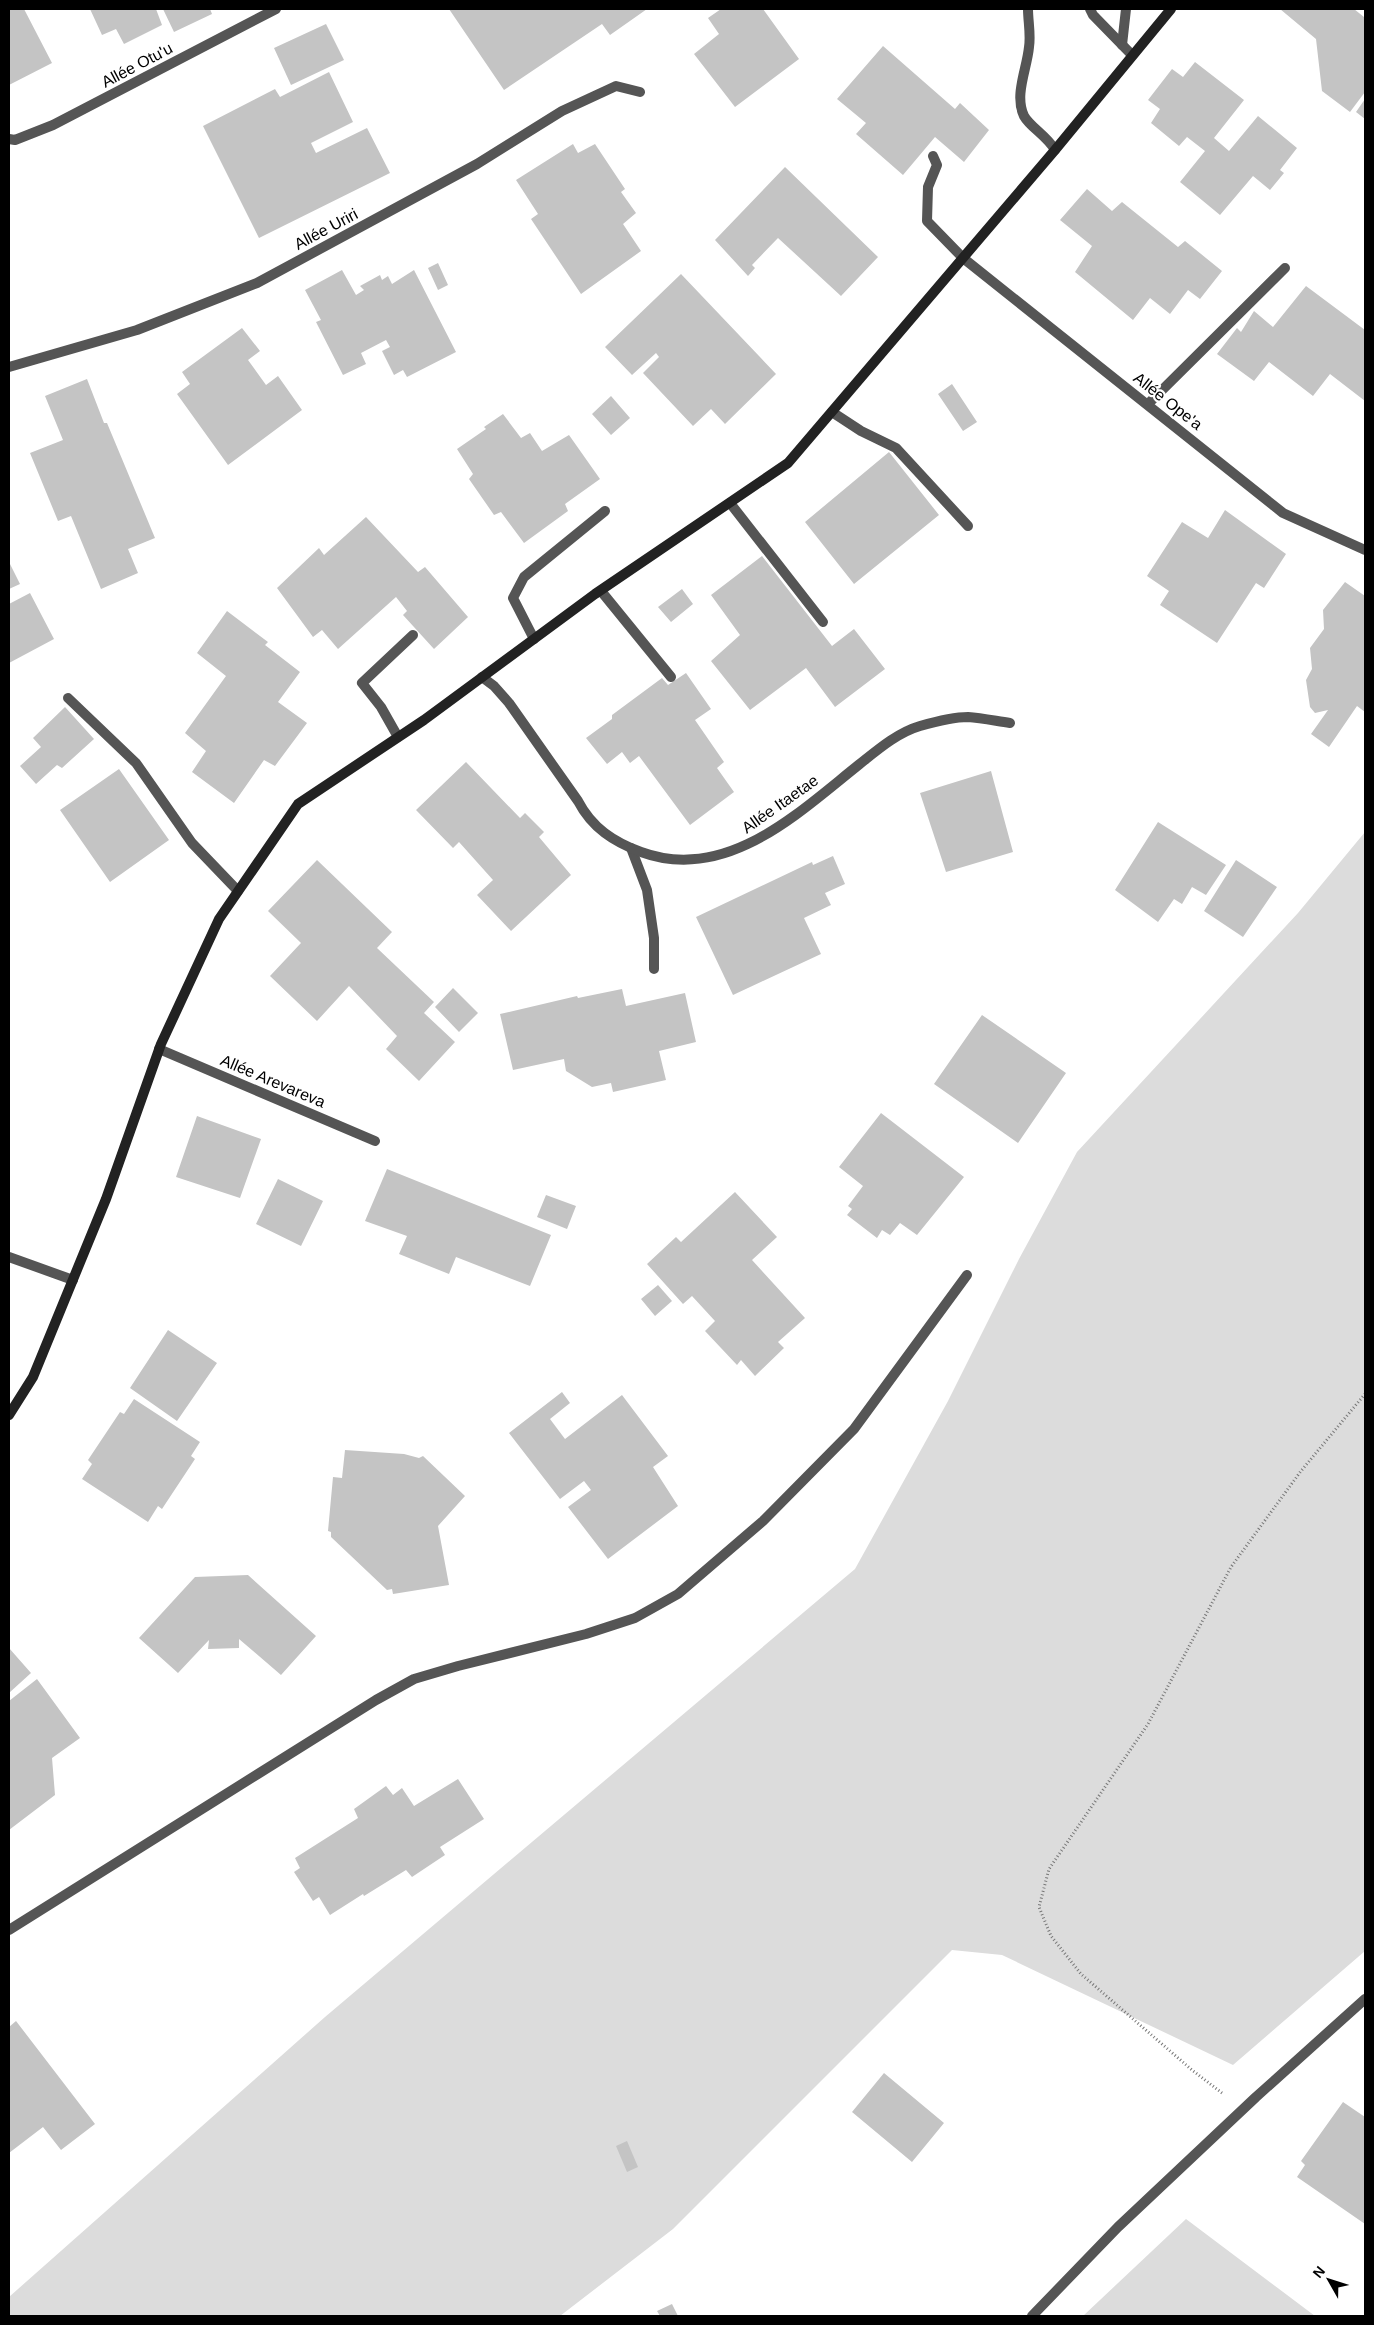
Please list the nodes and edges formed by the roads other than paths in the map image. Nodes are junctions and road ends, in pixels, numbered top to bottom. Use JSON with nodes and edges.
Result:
{"nodes":[{"id":1,"x":276,"y":9,"type":"edge"},
{"id":2,"x":1028,"y":9,"type":"edge"},
{"id":3,"x":1090,"y":9,"type":"edge"},
{"id":4,"x":1126,"y":9,"type":"edge"},
{"id":5,"x":1171,"y":9,"type":"edge"},
{"id":6,"x":1122,"y":45,"type":"junction"},
{"id":7,"x":1132,"y":55,"type":"junction"},
{"id":8,"x":640,"y":92,"type":"dead end"},
{"id":9,"x":9,"y":138,"type":"edge"},
{"id":10,"x":1055,"y":150,"type":"junction"},
{"id":11,"x":933,"y":156,"type":"dead end"},
{"id":12,"x":963,"y":258,"type":"junction"},
{"id":13,"x":1285,"y":268,"type":"dead end"},
{"id":14,"x":9,"y":367,"type":"edge"},
{"id":15,"x":1148,"y":404,"type":"junction"},
{"id":16,"x":832,"y":412,"type":"junction"},
{"id":17,"x":730,"y":503,"type":"junction"},
{"id":18,"x":605,"y":510,"type":"dead end"},
{"id":19,"x":968,"y":526,"type":"dead end"},
{"id":20,"x":1365,"y":550,"type":"edge"},
{"id":21,"x":601,"y":591,"type":"junction"},
{"id":22,"x":823,"y":622,"type":"dead end"},
{"id":23,"x":413,"y":635,"type":"dead end"},
{"id":24,"x":534,"y":639,"type":"junction"},
{"id":25,"x":482,"y":677,"type":"junction"},
{"id":26,"x":671,"y":677,"type":"dead end"},
{"id":27,"x":68,"y":698,"type":"dead end"},
{"id":28,"x":1010,"y":723,"type":"dead end"},
{"id":29,"x":398,"y":737,"type":"junction"},
{"id":30,"x":631,"y":848,"type":"junction"},
{"id":31,"x":238,"y":891,"type":"junction"},
{"id":32,"x":654,"y":968,"type":"dead end"},
{"id":33,"x":159,"y":1050,"type":"junction"},
{"id":34,"x":375,"y":1141,"type":"dead end"},
{"id":35,"x":9,"y":1257,"type":"edge"},
{"id":36,"x":967,"y":1275,"type":"dead end"},
{"id":37,"x":73,"y":1280,"type":"junction"},
{"id":38,"x":9,"y":1415,"type":"edge"},
{"id":39,"x":9,"y":1930,"type":"edge"},
{"id":40,"x":1365,"y":1999,"type":"edge"},
{"id":41,"x":1032,"y":2316,"type":"edge"}],
"edges":[{"from":1,"to":9,"type":"street","name":"Allée Otu'u"},
{"from":2,"to":10,"type":"street"},
{"from":3,"to":6,"type":"street"},
{"from":4,"to":6,"type":"street"},
{"from":5,"to":7,"type":"main road"},
{"from":6,"to":7,"type":"street"},
{"from":7,"to":10,"type":"main road"},
{"from":8,"to":14,"type":"street","name":"Allée Uriri"},
{"from":10,"to":12,"type":"main road"},
{"from":11,"to":12,"type":"street","name":"Allée Ope'a"},
{"from":12,"to":15,"type":"street","name":"Allée Ope'a"},
{"from":12,"to":16,"type":"main road"},
{"from":13,"to":15,"type":"street"},
{"from":15,"to":20,"type":"street","name":"Allée Ope'a"},
{"from":16,"to":17,"type":"main road"},
{"from":16,"to":19,"type":"street"},
{"from":17,"to":21,"type":"main road"},
{"from":17,"to":22,"type":"street"},
{"from":18,"to":24,"type":"street"},
{"from":21,"to":24,"type":"main road"},
{"from":21,"to":26,"type":"street"},
{"from":23,"to":29,"type":"street"},
{"from":24,"to":25,"type":"main road"},
{"from":25,"to":29,"type":"main road"},
{"from":25,"to":30,"type":"street","name":"Allée Itaetae"},
{"from":27,"to":31,"type":"street"},
{"from":28,"to":30,"type":"street","name":"Allée Itaetae"},
{"from":29,"to":31,"type":"main road"},
{"from":30,"to":32,"type":"street"},
{"from":31,"to":33,"type":"main road"},
{"from":33,"to":34,"type":"street","name":"Allée Arevareva"},
{"from":33,"to":37,"type":"main road"},
{"from":35,"to":37,"type":"street"},
{"from":36,"to":39,"type":"street"},
{"from":37,"to":38,"type":"main road"},
{"from":40,"to":41,"type":"street"}]}
